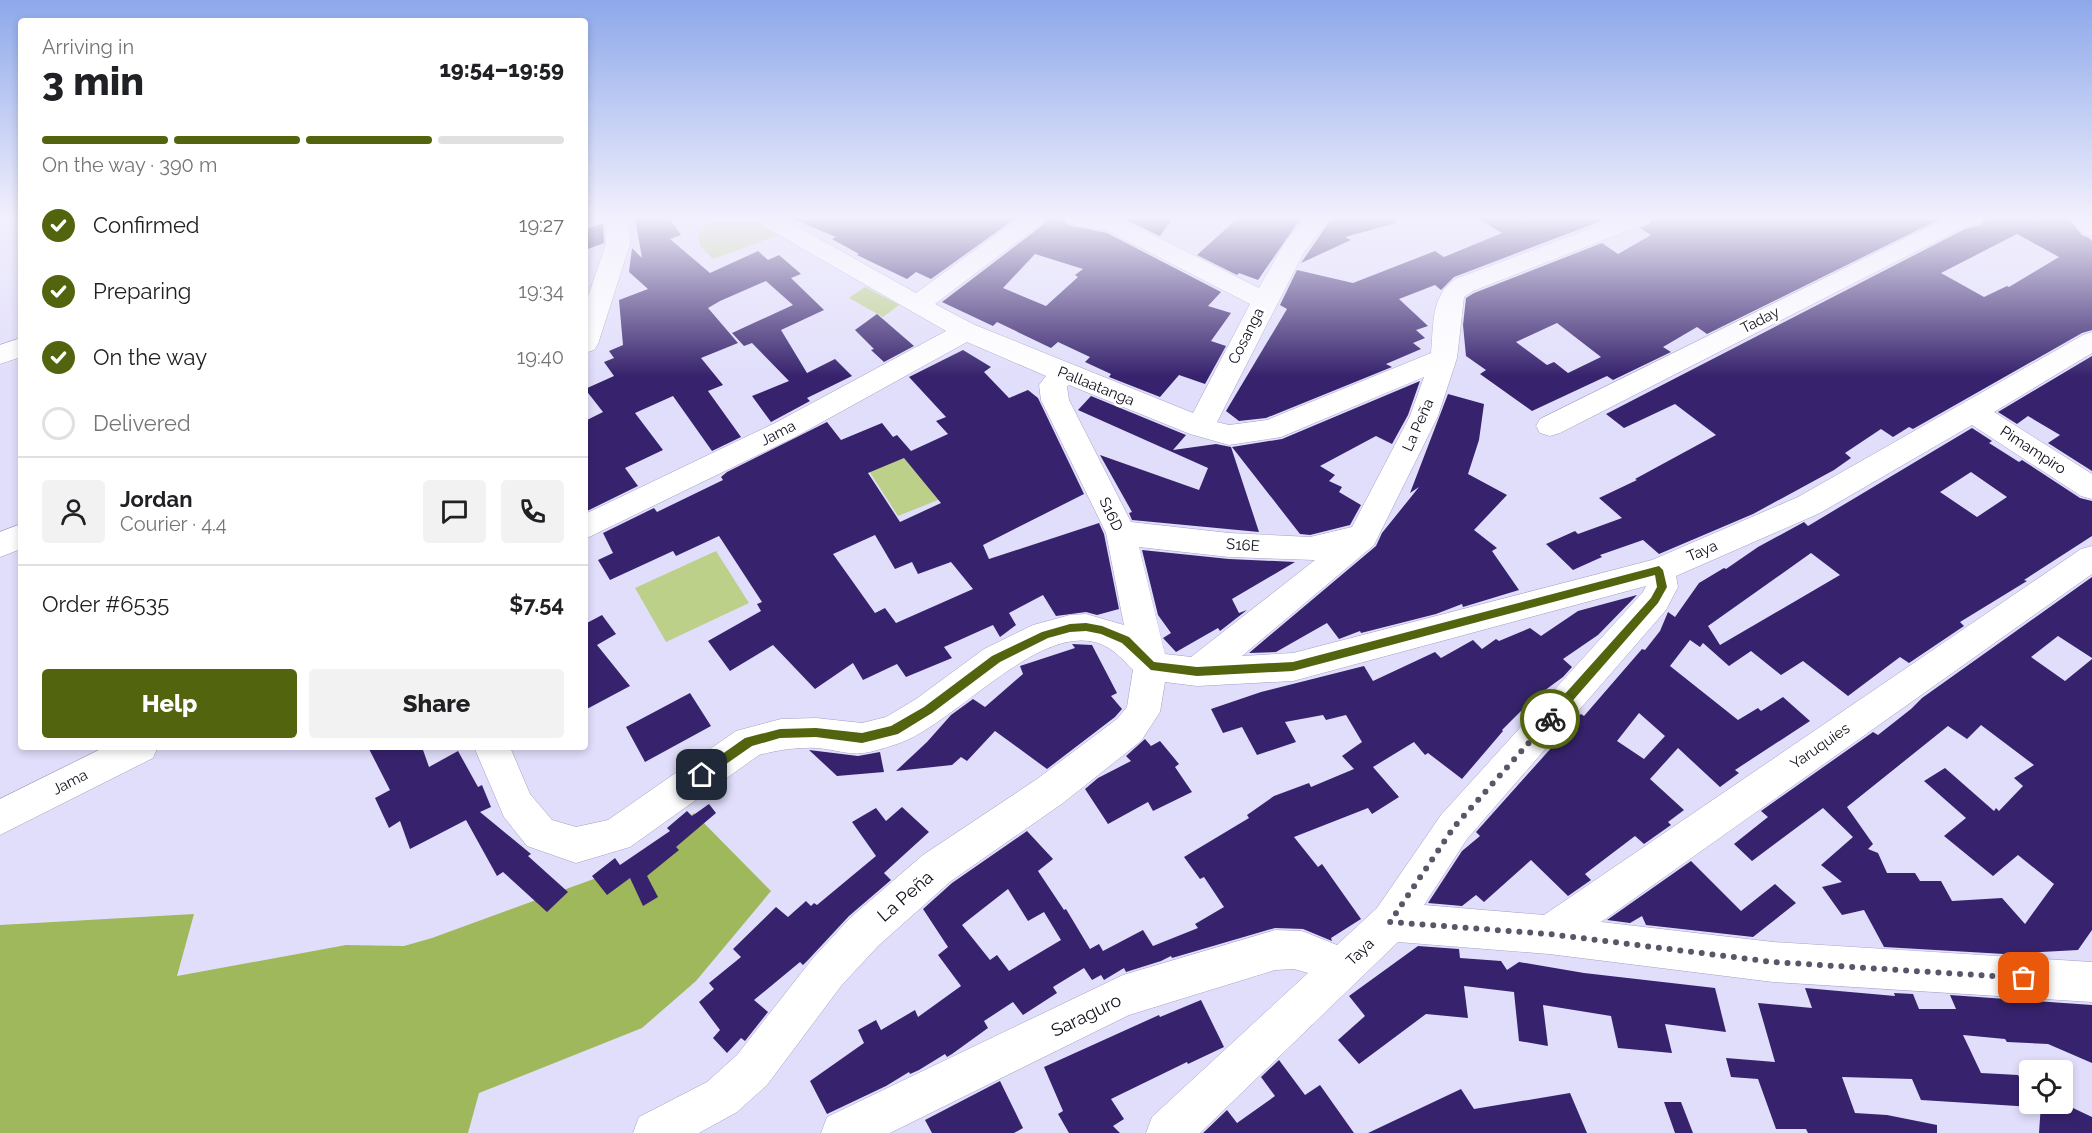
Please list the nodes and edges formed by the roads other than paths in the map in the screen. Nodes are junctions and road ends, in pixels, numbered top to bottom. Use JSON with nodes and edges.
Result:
{"nodes":[{"id":1,"x":606,"y":271,"type":"edge"},
{"id":2,"x":858,"y":271,"type":"edge"},
{"id":3,"x":963,"y":271,"type":"edge"},
{"id":4,"x":1205,"y":271,"type":"edge"},
{"id":5,"x":1281,"y":271,"type":"edge"},
{"id":6,"x":1501,"y":271,"type":"edge"},
{"id":7,"x":1859,"y":271,"type":"edge"},
{"id":8,"x":592,"y":301,"type":"edge"},
{"id":9,"x":1264,"y":301,"type":"junction"},
{"id":10,"x":917,"y":305,"type":"junction"},
{"id":11,"x":588,"y":326,"type":"edge"},
{"id":12,"x":966,"y":331,"type":"junction"},
{"id":13,"x":2092,"y":341,"type":"edge"},
{"id":14,"x":18,"y":348,"type":"edge"},
{"id":15,"x":0,"y":355,"type":"edge"},
{"id":16,"x":1444,"y":358,"type":"junction"},
{"id":17,"x":1064,"y":373,"type":"junction"},
{"id":18,"x":1973,"y":412,"type":"junction"},
{"id":19,"x":1550,"y":426,"type":"dead end"},
{"id":20,"x":1200,"y":428,"type":"junction"},
{"id":21,"x":2092,"y":488,"type":"edge"},
{"id":22,"x":588,"y":526,"type":"edge"},
{"id":23,"x":1121,"y":533,"type":"junction"},
{"id":24,"x":18,"y":537,"type":"edge"},
{"id":25,"x":1363,"y":537,"type":"junction"},
{"id":26,"x":0,"y":545,"type":"edge"},
{"id":27,"x":2092,"y":558,"type":"edge"},
{"id":28,"x":1659,"y":570,"type":"junction"},
{"id":29,"x":1151,"y":666,"type":"junction"},
{"id":30,"x":1197,"y":672,"type":"junction"},
{"id":31,"x":134,"y":750,"type":"edge"},
{"id":32,"x":493,"y":750,"type":"edge"},
{"id":33,"x":0,"y":818,"type":"edge"},
{"id":34,"x":1390,"y":922,"type":"junction"},
{"id":35,"x":1549,"y":934,"type":"junction"},
{"id":36,"x":1339,"y":971,"type":"junction"},
{"id":37,"x":2092,"y":982,"type":"edge"},
{"id":38,"x":655,"y":1133,"type":"edge"},
{"id":39,"x":843,"y":1133,"type":"edge"},
{"id":40,"x":1168,"y":1133,"type":"edge"}],
"edges":[{"from":1,"to":8,"type":"street"},
{"from":2,"to":10,"type":"street","name":"Pallaatanga"},
{"from":3,"to":10,"type":"street"},
{"from":4,"to":9,"type":"street"},
{"from":5,"to":9,"type":"street","name":"Cosanga"},
{"from":6,"to":16,"type":"street","name":"La Peña"},
{"from":7,"to":19,"type":"street","name":"Taday"},
{"from":8,"to":11,"type":"street"},
{"from":9,"to":20,"type":"street","name":"Cosanga"},
{"from":10,"to":12,"type":"street","name":"Pallaatanga"},
{"from":12,"to":17,"type":"street","name":"Pallaatanga"},
{"from":12,"to":22,"type":"street","name":"Jama"},
{"from":13,"to":18,"type":"street","name":"Taya"},
{"from":14,"to":15,"type":"street"},
{"from":16,"to":20,"type":"street","name":"Pallaatanga"},
{"from":16,"to":25,"type":"street","name":"La Peña"},
{"from":17,"to":20,"type":"street","name":"Pallaatanga"},
{"from":17,"to":23,"type":"street","name":"S16D"},
{"from":18,"to":21,"type":"street","name":"Pimampiro"},
{"from":18,"to":28,"type":"street","name":"Taya"},
{"from":23,"to":25,"type":"street","name":"S16E"},
{"from":23,"to":29,"type":"street","name":"S16D"},
{"from":24,"to":26,"type":"street"},
{"from":25,"to":30,"type":"street","name":"La Peña"},
{"from":27,"to":35,"type":"street","name":"Yaruquies"},
{"from":28,"to":30,"type":"street"},
{"from":28,"to":34,"type":"street","name":"Taya"},
{"from":29,"to":30,"type":"street"},
{"from":29,"to":32,"type":"street"},
{"from":29,"to":38,"type":"street","name":"La Peña"},
{"from":31,"to":33,"type":"street","name":"Jama"},
{"from":34,"to":35,"type":"street"},
{"from":34,"to":36,"type":"street","name":"Taya"},
{"from":35,"to":37,"type":"street"},
{"from":36,"to":39,"type":"street","name":"Saraguro"},
{"from":36,"to":40,"type":"street","name":"Taya"}]}
